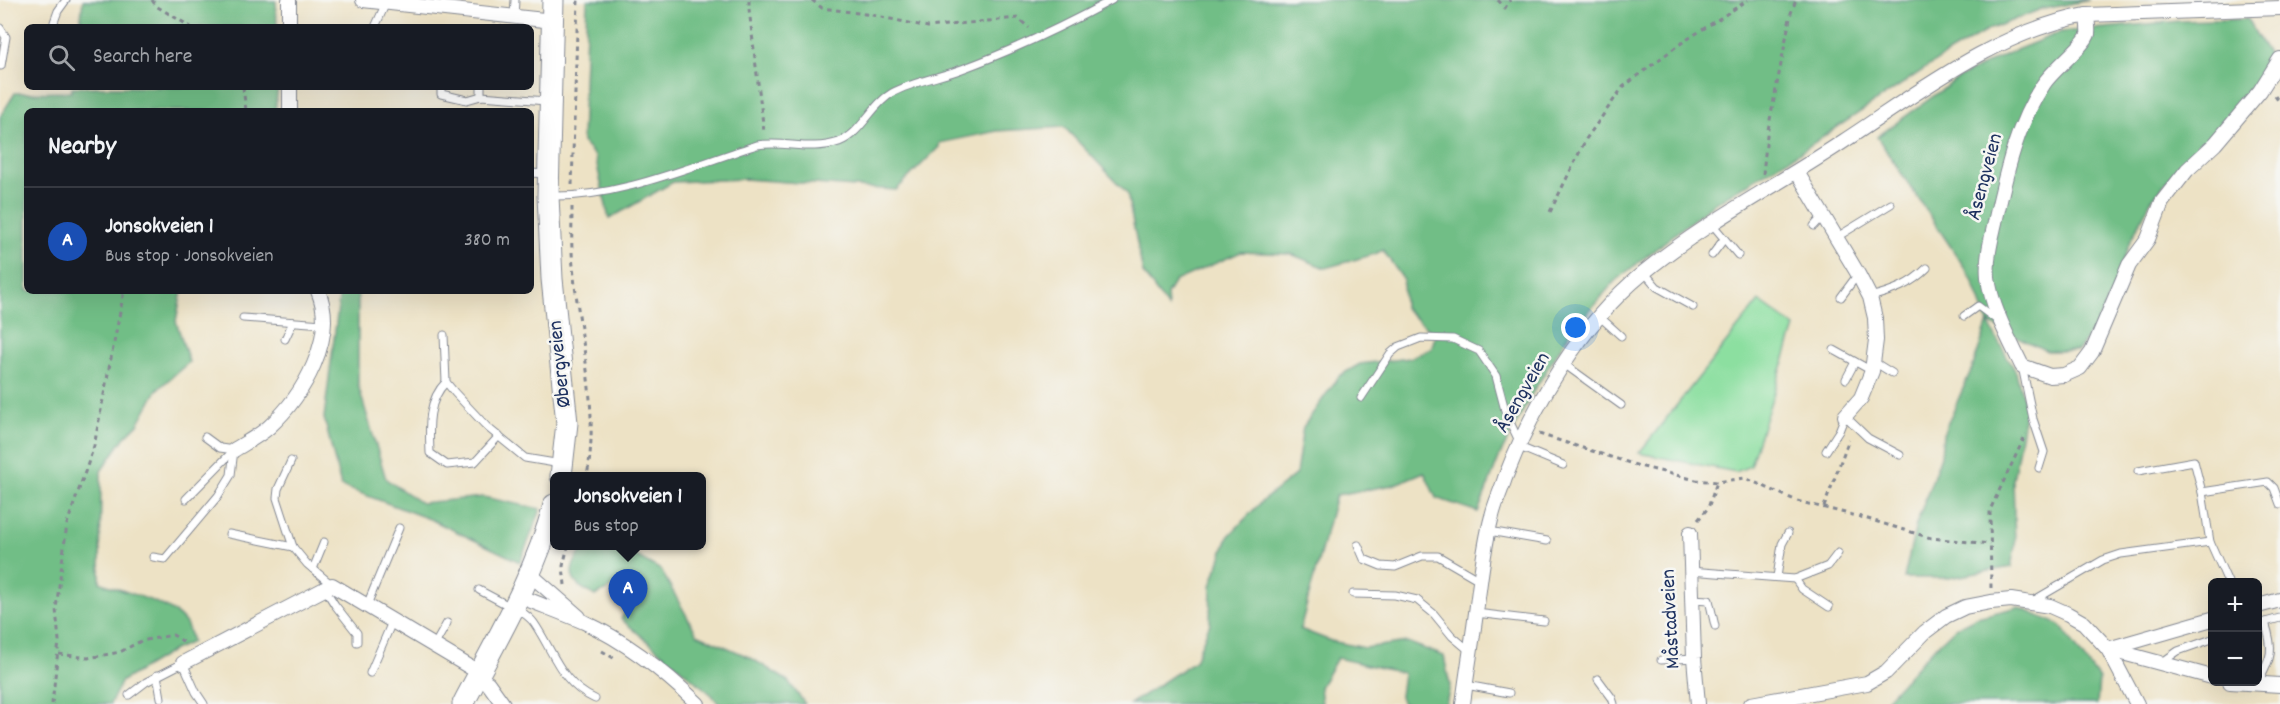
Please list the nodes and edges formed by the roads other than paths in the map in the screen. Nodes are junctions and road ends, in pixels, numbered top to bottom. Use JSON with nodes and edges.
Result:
{"nodes":[{"id":1,"x":66,"y":0,"type":"edge"},
{"id":2,"x":289,"y":0,"type":"edge"},
{"id":3,"x":363,"y":0,"type":"edge"},
{"id":4,"x":515,"y":0,"type":"edge"},
{"id":5,"x":553,"y":0,"type":"edge"},
{"id":6,"x":1112,"y":0,"type":"edge"},
{"id":7,"x":386,"y":3,"type":"junction"},
{"id":8,"x":2280,"y":8,"type":"edge"},
{"id":9,"x":2087,"y":15,"type":"junction"},
{"id":10,"x":514,"y":17,"type":"junction"},
{"id":11,"x":553,"y":21,"type":"junction"},
{"id":12,"x":54,"y":22,"type":"dead end"},
{"id":13,"x":289,"y":24,"type":"edge"},
{"id":14,"x":376,"y":24,"type":"edge"},
{"id":15,"x":0,"y":28,"type":"edge"},
{"id":16,"x":2280,"y":59,"type":"edge"},
{"id":17,"x":1,"y":66,"type":"edge"},
{"id":18,"x":290,"y":90,"type":"edge"},
{"id":19,"x":441,"y":90,"type":"edge"},
{"id":20,"x":481,"y":90,"type":"edge"},
{"id":21,"x":481,"y":96,"type":"junction"},
{"id":22,"x":550,"y":102,"type":"junction"},
{"id":23,"x":290,"y":108,"type":"edge"},
{"id":24,"x":1797,"y":172,"type":"junction"},
{"id":25,"x":540,"y":173,"type":"edge"},
{"id":26,"x":548,"y":196,"type":"junction"},
{"id":27,"x":1891,"y":204,"type":"dead end"},
{"id":28,"x":1712,"y":224,"type":"junction"},
{"id":29,"x":1837,"y":237,"type":"junction"},
{"id":30,"x":1724,"y":239,"type":"junction"},
{"id":31,"x":1712,"y":255,"type":"dead end"},
{"id":32,"x":1738,"y":255,"type":"dead end"},
{"id":33,"x":1927,"y":268,"type":"dead end"},
{"id":34,"x":1644,"y":272,"type":"junction"},
{"id":35,"x":1858,"y":274,"type":"junction"},
{"id":36,"x":319,"y":294,"type":"edge"},
{"id":37,"x":1840,"y":297,"type":"dead end"},
{"id":38,"x":1870,"y":297,"type":"junction"},
{"id":39,"x":1692,"y":307,"type":"dead end"},
{"id":40,"x":1964,"y":316,"type":"dead end"},
{"id":41,"x":1600,"y":317,"type":"junction"},
{"id":42,"x":243,"y":318,"type":"dead end"},
{"id":43,"x":293,"y":322,"type":"junction"},
{"id":44,"x":323,"y":324,"type":"junction"},
{"id":45,"x":2002,"y":324,"type":"junction"},
{"id":46,"x":444,"y":335,"type":"dead end"},
{"id":47,"x":1621,"y":336,"type":"dead end"},
{"id":48,"x":285,"y":339,"type":"dead end"},
{"id":49,"x":1834,"y":351,"type":"dead end"},
{"id":50,"x":1855,"y":362,"type":"junction"},
{"id":51,"x":1564,"y":364,"type":"junction"},
{"id":52,"x":1873,"y":366,"type":"junction"},
{"id":53,"x":2022,"y":366,"type":"junction"},
{"id":54,"x":1892,"y":373,"type":"dead end"},
{"id":55,"x":1846,"y":379,"type":"dead end"},
{"id":56,"x":446,"y":382,"type":"junction"},
{"id":57,"x":1361,"y":398,"type":"dead end"},
{"id":58,"x":1622,"y":405,"type":"dead end"},
{"id":59,"x":1845,"y":416,"type":"junction"},
{"id":60,"x":498,"y":436,"type":"junction"},
{"id":61,"x":205,"y":437,"type":"dead end"},
{"id":62,"x":1521,"y":439,"type":"junction"},
{"id":63,"x":234,"y":450,"type":"junction"},
{"id":64,"x":1826,"y":451,"type":"dead end"},
{"id":65,"x":1900,"y":455,"type":"dead end"},
{"id":66,"x":291,"y":462,"type":"dead end"},
{"id":67,"x":1563,"y":465,"type":"dead end"},
{"id":68,"x":2039,"y":468,"type":"dead end"},
{"id":69,"x":562,"y":470,"type":"edge"},
{"id":70,"x":2138,"y":471,"type":"dead end"},
{"id":71,"x":2202,"y":492,"type":"junction"},
{"id":72,"x":186,"y":499,"type":"dead end"},
{"id":73,"x":2280,"y":504,"type":"edge"},
{"id":74,"x":550,"y":522,"type":"edge"},
{"id":75,"x":399,"y":528,"type":"dead end"},
{"id":76,"x":1489,"y":531,"type":"junction"},
{"id":77,"x":1690,"y":533,"type":"road end"},
{"id":78,"x":1788,"y":533,"type":"dead end"},
{"id":79,"x":229,"y":534,"type":"dead end"},
{"id":80,"x":1548,"y":541,"type":"dead end"},
{"id":81,"x":2210,"y":542,"type":"junction"},
{"id":82,"x":324,"y":543,"type":"dead end"},
{"id":83,"x":1358,"y":545,"type":"dead end"},
{"id":84,"x":293,"y":547,"type":"junction"},
{"id":85,"x":1838,"y":553,"type":"dead end"},
{"id":86,"x":153,"y":557,"type":"dead end"},
{"id":87,"x":313,"y":569,"type":"junction"},
{"id":88,"x":1690,"y":571,"type":"junction"},
{"id":89,"x":531,"y":575,"type":"junction"},
{"id":90,"x":1777,"y":578,"type":"junction"},
{"id":91,"x":2226,"y":578,"type":"edge"},
{"id":92,"x":1795,"y":579,"type":"junction"},
{"id":93,"x":1481,"y":581,"type":"junction"},
{"id":94,"x":329,"y":587,"type":"junction"},
{"id":95,"x":479,"y":590,"type":"dead end"},
{"id":96,"x":1353,"y":594,"type":"dead end"},
{"id":97,"x":1692,"y":599,"type":"junction"},
{"id":98,"x":2280,"y":600,"type":"edge"},
{"id":99,"x":2030,"y":602,"type":"junction"},
{"id":100,"x":515,"y":603,"type":"junction"},
{"id":101,"x":367,"y":604,"type":"junction"},
{"id":102,"x":2262,"y":605,"type":"edge"},
{"id":103,"x":1829,"y":607,"type":"dead end"},
{"id":104,"x":1476,"y":613,"type":"junction"},
{"id":105,"x":2280,"y":618,"type":"edge"},
{"id":106,"x":2208,"y":620,"type":"edge"},
{"id":107,"x":1544,"y":621,"type":"dead end"},
{"id":108,"x":392,"y":622,"type":"junction"},
{"id":109,"x":447,"y":623,"type":"dead end"},
{"id":110,"x":585,"y":623,"type":"junction"},
{"id":111,"x":2262,"y":623,"type":"edge"},
{"id":112,"x":2262,"y":625,"type":"edge"},
{"id":113,"x":1715,"y":626,"type":"dead end"},
{"id":114,"x":2208,"y":640,"type":"edge"},
{"id":115,"x":357,"y":642,"type":"dead end"},
{"id":116,"x":434,"y":646,"type":"junction"},
{"id":117,"x":2108,"y":649,"type":"junction"},
{"id":118,"x":1471,"y":652,"type":"junction"},
{"id":119,"x":1694,"y":658,"type":"junction"},
{"id":120,"x":1661,"y":660,"type":"dead end"},
{"id":121,"x":183,"y":663,"type":"junction"},
{"id":122,"x":2161,"y":663,"type":"junction"},
{"id":123,"x":370,"y":673,"type":"dead end"},
{"id":124,"x":157,"y":675,"type":"junction"},
{"id":125,"x":479,"y":675,"type":"junction"},
{"id":126,"x":2262,"y":675,"type":"edge"},
{"id":127,"x":2208,"y":676,"type":"edge"},
{"id":128,"x":1598,"y":679,"type":"dead end"},
{"id":129,"x":1466,"y":685,"type":"junction"},
{"id":130,"x":2262,"y":685,"type":"edge"},
{"id":131,"x":2280,"y":685,"type":"edge"},
{"id":132,"x":1509,"y":693,"type":"dead end"},
{"id":133,"x":129,"y":695,"type":"dead end"},
{"id":134,"x":161,"y":698,"type":"dead end"},
{"id":135,"x":596,"y":699,"type":"dead end"},
{"id":136,"x":1803,"y":700,"type":"edge"},
{"id":137,"x":204,"y":704,"type":"edge"},
{"id":138,"x":463,"y":704,"type":"edge"},
{"id":139,"x":503,"y":704,"type":"edge"},
{"id":140,"x":698,"y":704,"type":"edge"},
{"id":141,"x":1463,"y":704,"type":"edge"},
{"id":142,"x":1614,"y":704,"type":"edge"},
{"id":143,"x":1698,"y":704,"type":"edge"},
{"id":144,"x":1751,"y":704,"type":"edge"},
{"id":145,"x":2137,"y":704,"type":"edge"}],
"edges":[{"from":1,"to":12,"type":"lane"},
{"from":2,"to":13,"type":"street"},
{"from":3,"to":7,"type":"street"},
{"from":4,"to":10,"type":"lane"},
{"from":5,"to":11,"type":"main road","name":"Øbergveien"},
{"from":6,"to":26,"type":"lane"},
{"from":7,"to":10,"type":"street"},
{"from":7,"to":14,"type":"lane"},
{"from":8,"to":9,"type":"street","name":"Åsengveien"},
{"from":9,"to":24,"type":"street","name":"Åsengveien"},
{"from":9,"to":45,"type":"street","name":"Åsengveien"},
{"from":10,"to":11,"type":"street"},
{"from":11,"to":22,"type":"main road","name":"Øbergveien"},
{"from":15,"to":17,"type":"lane"},
{"from":16,"to":53,"type":"street"},
{"from":18,"to":23,"type":"street"},
{"from":19,"to":21,"type":"lane"},
{"from":20,"to":21,"type":"lane"},
{"from":21,"to":22,"type":"lane"},
{"from":22,"to":25,"type":"main road","name":"Øbergveien"},
{"from":24,"to":28,"type":"street","name":"Åsengveien"},
{"from":24,"to":29,"type":"street"},
{"from":25,"to":26,"type":"main road","name":"Øbergveien"},
{"from":26,"to":69,"type":"main road","name":"Øbergveien"},
{"from":27,"to":29,"type":"lane"},
{"from":28,"to":30,"type":"lane"},
{"from":28,"to":34,"type":"street","name":"Åsengveien"},
{"from":29,"to":35,"type":"street"},
{"from":30,"to":31,"type":"lane"},
{"from":30,"to":32,"type":"lane"},
{"from":33,"to":38,"type":"lane"},
{"from":34,"to":39,"type":"lane"},
{"from":34,"to":41,"type":"street","name":"Åsengveien"},
{"from":35,"to":37,"type":"lane"},
{"from":35,"to":38,"type":"street"},
{"from":36,"to":44,"type":"street"},
{"from":38,"to":52,"type":"street"},
{"from":40,"to":45,"type":"lane"},
{"from":41,"to":47,"type":"lane"},
{"from":41,"to":51,"type":"street","name":"Åsengveien"},
{"from":42,"to":43,"type":"lane"},
{"from":43,"to":44,"type":"lane"},
{"from":43,"to":48,"type":"lane"},
{"from":44,"to":63,"type":"street"},
{"from":45,"to":53,"type":"street","name":"Åsengveien"},
{"from":46,"to":56,"type":"lane"},
{"from":49,"to":50,"type":"lane"},
{"from":50,"to":52,"type":"lane"},
{"from":50,"to":55,"type":"lane"},
{"from":51,"to":58,"type":"lane"},
{"from":51,"to":62,"type":"street","name":"Åsengveien"},
{"from":52,"to":54,"type":"lane"},
{"from":52,"to":59,"type":"street"},
{"from":53,"to":68,"type":"lane"},
{"from":56,"to":60,"type":"lane"},
{"from":56,"to":60,"type":"lane"},
{"from":57,"to":62,"type":"lane"},
{"from":59,"to":64,"type":"lane"},
{"from":59,"to":65,"type":"lane"},
{"from":60,"to":69,"type":"lane"},
{"from":61,"to":63,"type":"lane"},
{"from":62,"to":67,"type":"lane"},
{"from":62,"to":76,"type":"street","name":"Åsengveien"},
{"from":63,"to":72,"type":"lane"},
{"from":63,"to":86,"type":"lane"},
{"from":66,"to":84,"type":"lane"},
{"from":70,"to":71,"type":"lane"},
{"from":71,"to":73,"type":"lane"},
{"from":71,"to":81,"type":"lane"},
{"from":74,"to":89,"type":"main road"},
{"from":75,"to":101,"type":"lane"},
{"from":76,"to":80,"type":"lane"},
{"from":76,"to":93,"type":"street","name":"Åsengveien"},
{"from":77,"to":88,"type":"street","name":"Måstadveien"},
{"from":78,"to":90,"type":"lane"},
{"from":79,"to":84,"type":"lane"},
{"from":81,"to":91,"type":"lane"},
{"from":81,"to":99,"type":"lane"},
{"from":82,"to":87,"type":"lane"},
{"from":83,"to":93,"type":"lane"},
{"from":84,"to":87,"type":"lane"},
{"from":85,"to":92,"type":"lane"},
{"from":87,"to":94,"type":"lane"},
{"from":88,"to":90,"type":"lane"},
{"from":88,"to":97,"type":"street","name":"Måstadveien"},
{"from":89,"to":100,"type":"main road"},
{"from":89,"to":110,"type":"street"},
{"from":90,"to":92,"type":"lane"},
{"from":92,"to":103,"type":"lane"},
{"from":93,"to":104,"type":"street","name":"Åsengveien"},
{"from":94,"to":101,"type":"street"},
{"from":94,"to":115,"type":"lane"},
{"from":94,"to":121,"type":"street"},
{"from":95,"to":100,"type":"lane"},
{"from":96,"to":118,"type":"lane"},
{"from":97,"to":113,"type":"lane"},
{"from":97,"to":119,"type":"street","name":"Måstadveien"},
{"from":98,"to":102,"type":"street"},
{"from":99,"to":117,"type":"street"},
{"from":99,"to":136,"type":"street"},
{"from":100,"to":110,"type":"street"},
{"from":100,"to":125,"type":"main road"},
{"from":100,"to":135,"type":"lane"},
{"from":101,"to":108,"type":"street"},
{"from":104,"to":107,"type":"lane"},
{"from":104,"to":118,"type":"street","name":"Åsengveien"},
{"from":105,"to":111,"type":"lane"},
{"from":106,"to":117,"type":"street"},
{"from":108,"to":116,"type":"street"},
{"from":108,"to":123,"type":"lane"},
{"from":109,"to":116,"type":"lane"},
{"from":110,"to":140,"type":"street"},
{"from":112,"to":126,"type":"lane"},
{"from":114,"to":122,"type":"lane"},
{"from":116,"to":125,"type":"street"},
{"from":117,"to":122,"type":"street"},
{"from":117,"to":145,"type":"street"},
{"from":118,"to":129,"type":"street","name":"Åsengveien"},
{"from":119,"to":120,"type":"lane"},
{"from":119,"to":143,"type":"street","name":"Måstadveien"},
{"from":121,"to":124,"type":"lane"},
{"from":121,"to":137,"type":"lane"},
{"from":122,"to":127,"type":"street"},
{"from":124,"to":133,"type":"lane"},
{"from":124,"to":134,"type":"lane"},
{"from":125,"to":138,"type":"main road"},
{"from":125,"to":139,"type":"street"},
{"from":128,"to":142,"type":"lane"},
{"from":129,"to":132,"type":"lane"},
{"from":129,"to":141,"type":"street","name":"Åsengveien"},
{"from":130,"to":131,"type":"street"},
{"from":136,"to":144,"type":"street"}]}
